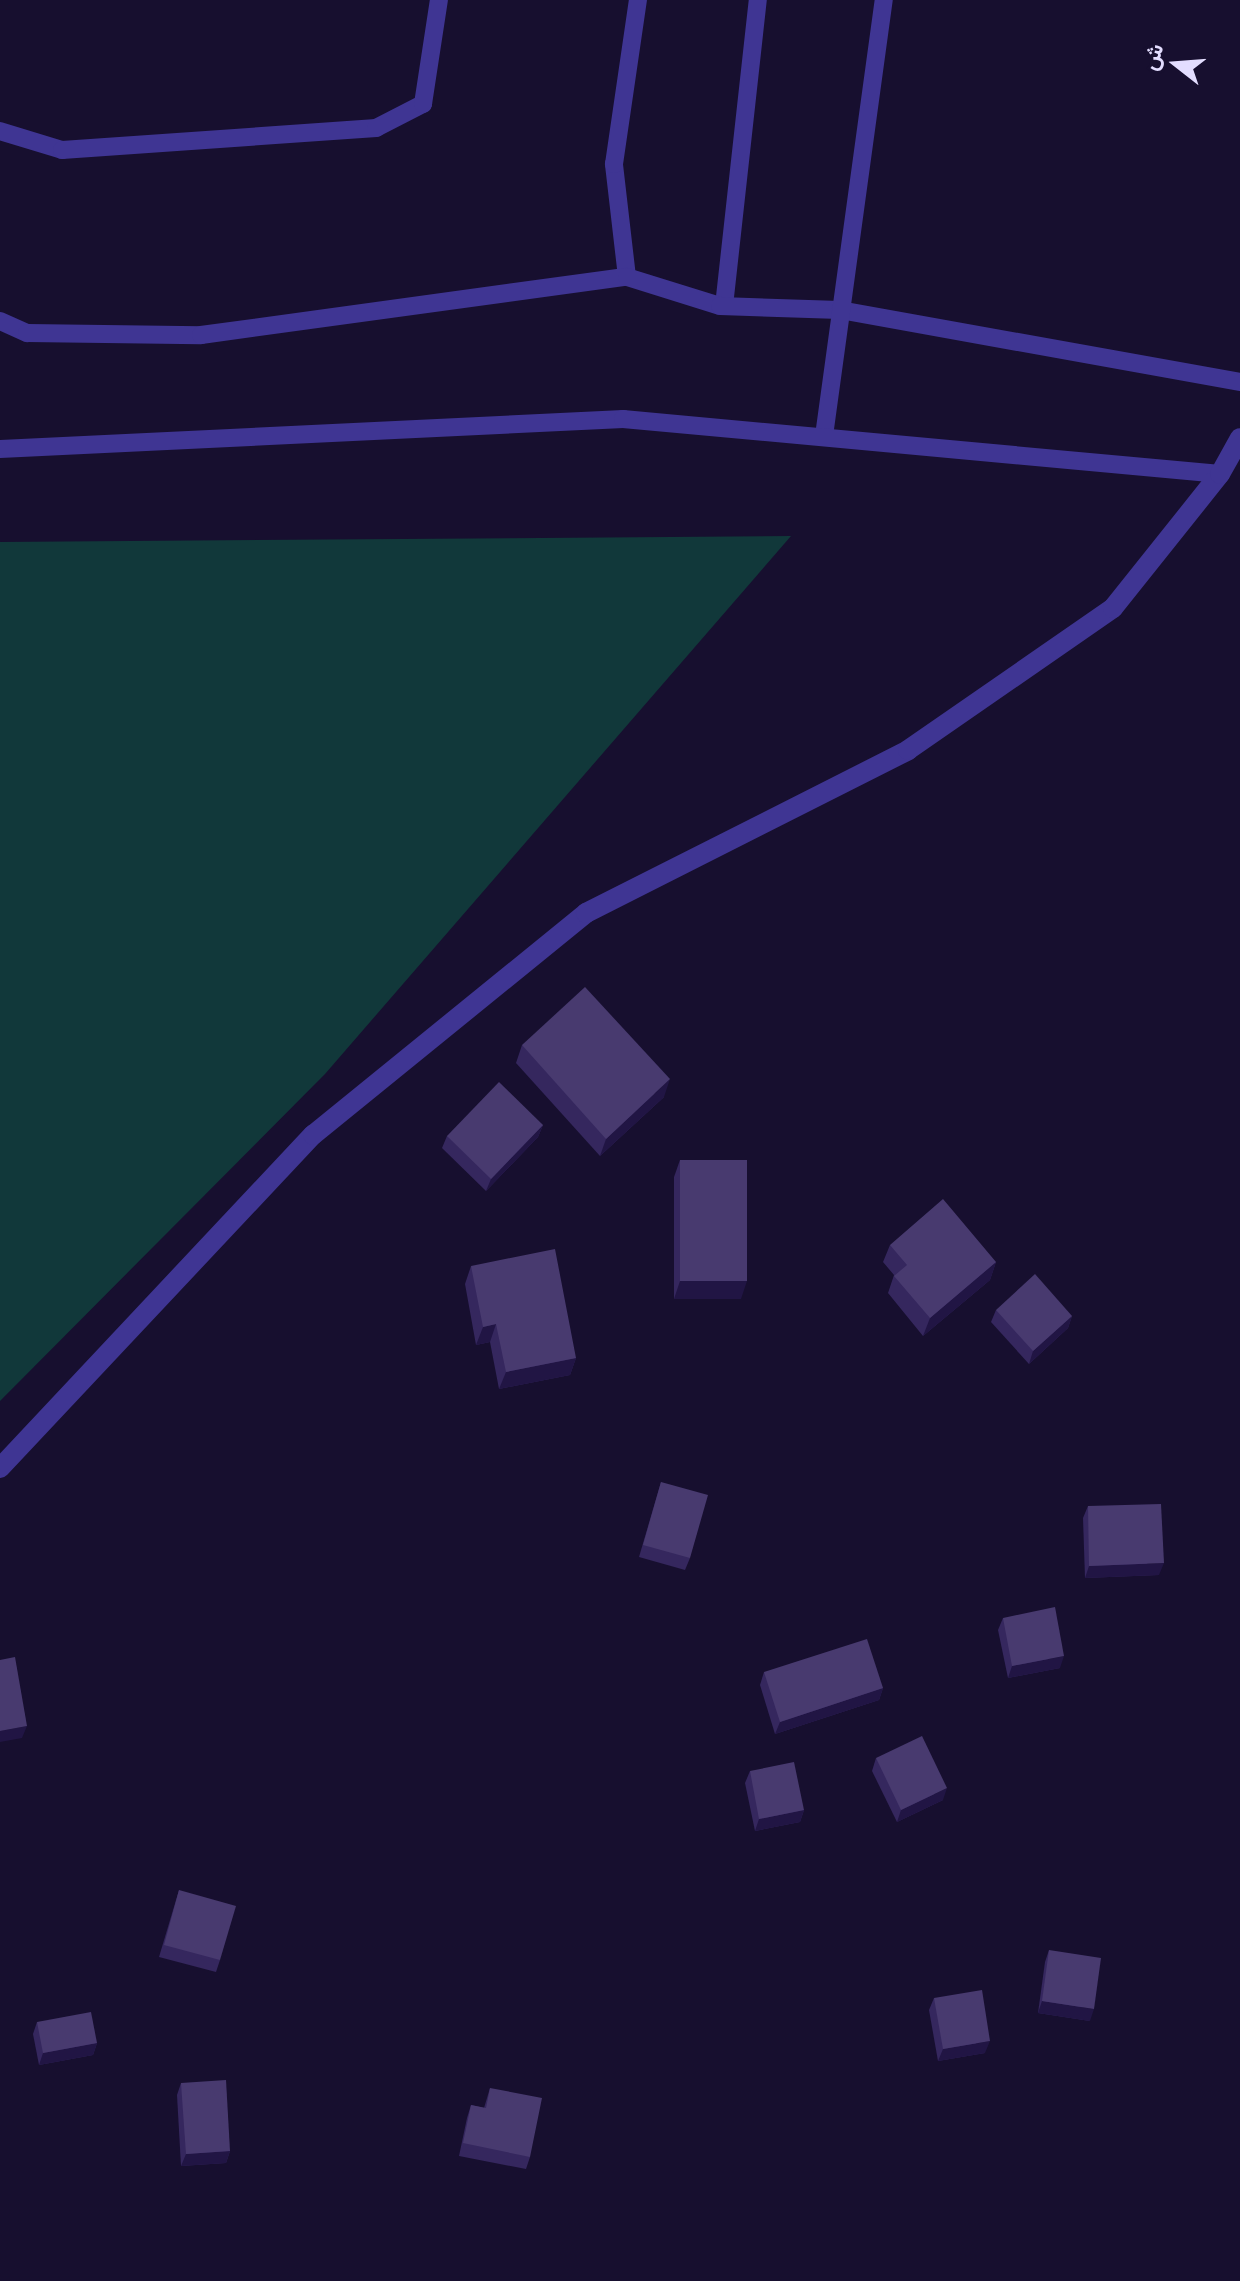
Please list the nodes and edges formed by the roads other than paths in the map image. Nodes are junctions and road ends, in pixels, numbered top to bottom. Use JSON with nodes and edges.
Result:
{"nodes":[{"id":1,"x":439,"y":0,"type":"edge"},
{"id":2,"x":638,"y":0,"type":"edge"},
{"id":3,"x":758,"y":0,"type":"edge"},
{"id":4,"x":884,"y":0,"type":"edge"},
{"id":5,"x":0,"y":131,"type":"edge"},
{"id":6,"x":627,"y":277,"type":"junction"},
{"id":7,"x":724,"y":306,"type":"junction"},
{"id":8,"x":840,"y":310,"type":"junction"},
{"id":9,"x":0,"y":321,"type":"edge"},
{"id":10,"x":1240,"y":382,"type":"edge"},
{"id":11,"x":824,"y":436,"type":"junction"},
{"id":12,"x":1240,"y":438,"type":"edge"},
{"id":13,"x":0,"y":449,"type":"edge"},
{"id":14,"x":1220,"y":474,"type":"junction"},
{"id":15,"x":0,"y":1468,"type":"edge"}],
"edges":[{"from":1,"to":5,"type":"lane"},
{"from":2,"to":6,"type":"lane"},
{"from":3,"to":7,"type":"lane"},
{"from":4,"to":8,"type":"lane"},
{"from":6,"to":7,"type":"lane"},
{"from":6,"to":9,"type":"lane"},
{"from":7,"to":8,"type":"lane"},
{"from":8,"to":10,"type":"lane"},
{"from":8,"to":11,"type":"lane"},
{"from":11,"to":13,"type":"lane"},
{"from":11,"to":14,"type":"lane"},
{"from":12,"to":14,"type":"street"},
{"from":14,"to":15,"type":"street"}]}
